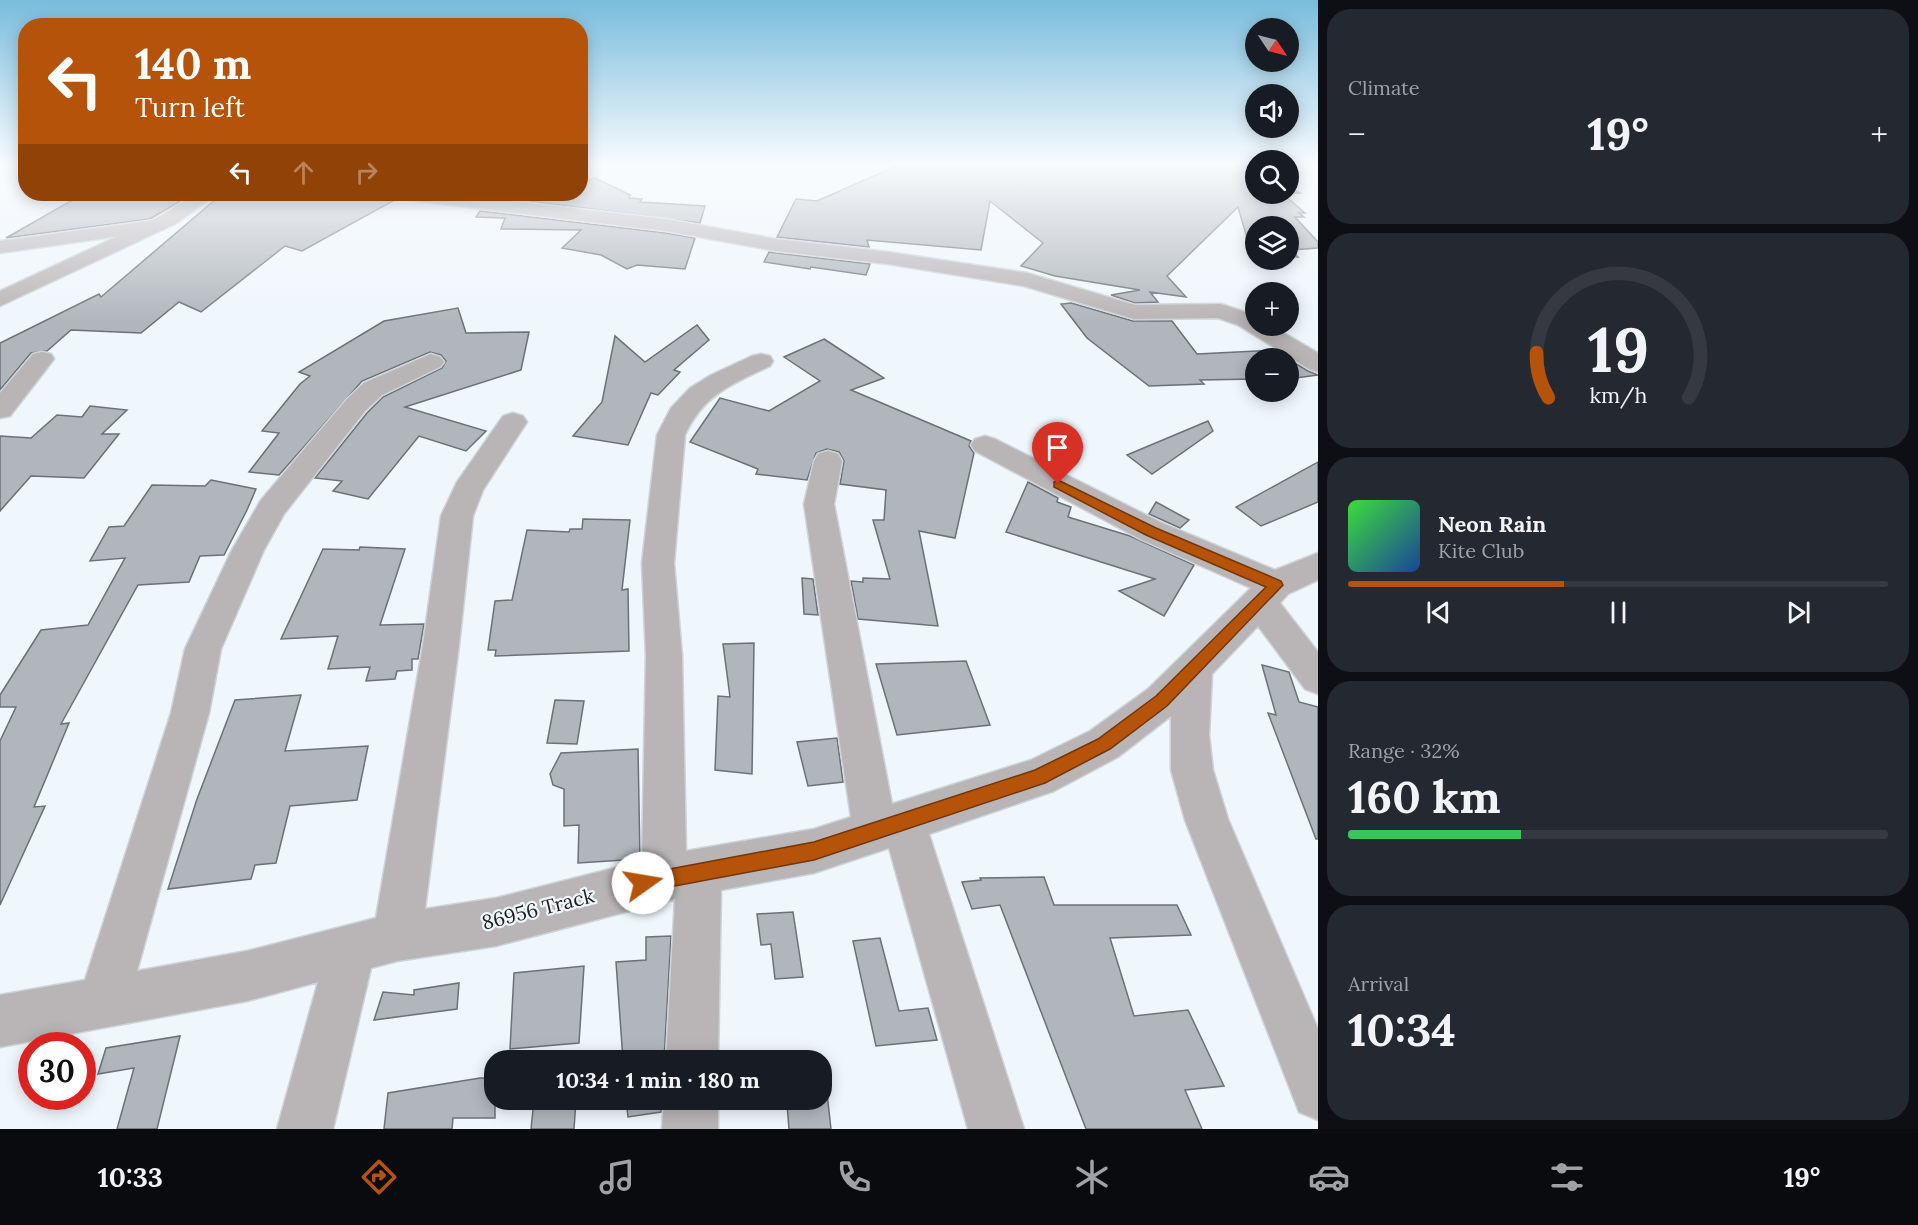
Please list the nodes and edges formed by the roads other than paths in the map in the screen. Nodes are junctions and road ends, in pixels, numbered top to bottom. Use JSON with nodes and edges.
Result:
{"nodes":[{"id":1,"x":171,"y":217,"type":"edge"},
{"id":2,"x":597,"y":217,"type":"edge"},
{"id":3,"x":156,"y":226,"type":"junction"},
{"id":4,"x":0,"y":247,"type":"edge"},
{"id":5,"x":0,"y":299,"type":"edge"},
{"id":6,"x":42,"y":359,"type":"dead end"},
{"id":7,"x":761,"y":361,"type":"dead end"},
{"id":8,"x":431,"y":362,"type":"dead end"},
{"id":9,"x":1318,"y":364,"type":"edge"},
{"id":10,"x":0,"y":410,"type":"edge"},
{"id":11,"x":513,"y":422,"type":"dead end"},
{"id":12,"x":985,"y":445,"type":"dead end"},
{"id":13,"x":828,"y":462,"type":"dead end"},
{"id":14,"x":1318,"y":565,"type":"edge"},
{"id":15,"x":1267,"y":593,"type":"junction"},
{"id":16,"x":1194,"y":671,"type":"junction"},
{"id":17,"x":1318,"y":678,"type":"edge"},
{"id":18,"x":889,"y":826,"type":"junction"},
{"id":19,"x":682,"y":875,"type":"junction"},
{"id":20,"x":374,"y":944,"type":"junction"},
{"id":21,"x":103,"y":1002,"type":"junction"},
{"id":22,"x":0,"y":1021,"type":"edge"},
{"id":23,"x":691,"y":1050,"type":"edge"},
{"id":24,"x":1318,"y":1093,"type":"edge"},
{"id":25,"x":691,"y":1110,"type":"edge"},
{"id":26,"x":305,"y":1129,"type":"edge"},
{"id":27,"x":690,"y":1129,"type":"edge"},
{"id":28,"x":996,"y":1129,"type":"edge"}],
"edges":[{"from":1,"to":3,"type":"street"},
{"from":2,"to":9,"type":"street"},
{"from":3,"to":4,"type":"street"},
{"from":3,"to":5,"type":"street"},
{"from":6,"to":10,"type":"street"},
{"from":7,"to":19,"type":"street"},
{"from":8,"to":21,"type":"street"},
{"from":11,"to":20,"type":"street"},
{"from":12,"to":15,"type":"street"},
{"from":13,"to":18,"type":"street"},
{"from":14,"to":15,"type":"street","name":"86956 Track"},
{"from":15,"to":16,"type":"street","name":"86956 Track"},
{"from":15,"to":17,"type":"street"},
{"from":16,"to":18,"type":"street","name":"86956 Track"},
{"from":16,"to":24,"type":"street"},
{"from":18,"to":19,"type":"street","name":"86956 Track"},
{"from":18,"to":28,"type":"street"},
{"from":19,"to":20,"type":"street","name":"86956 Track"},
{"from":19,"to":23,"type":"street"},
{"from":20,"to":21,"type":"street","name":"86956 Track"},
{"from":20,"to":26,"type":"street"},
{"from":21,"to":22,"type":"street","name":"86956 Track"},
{"from":25,"to":27,"type":"street"}]}
